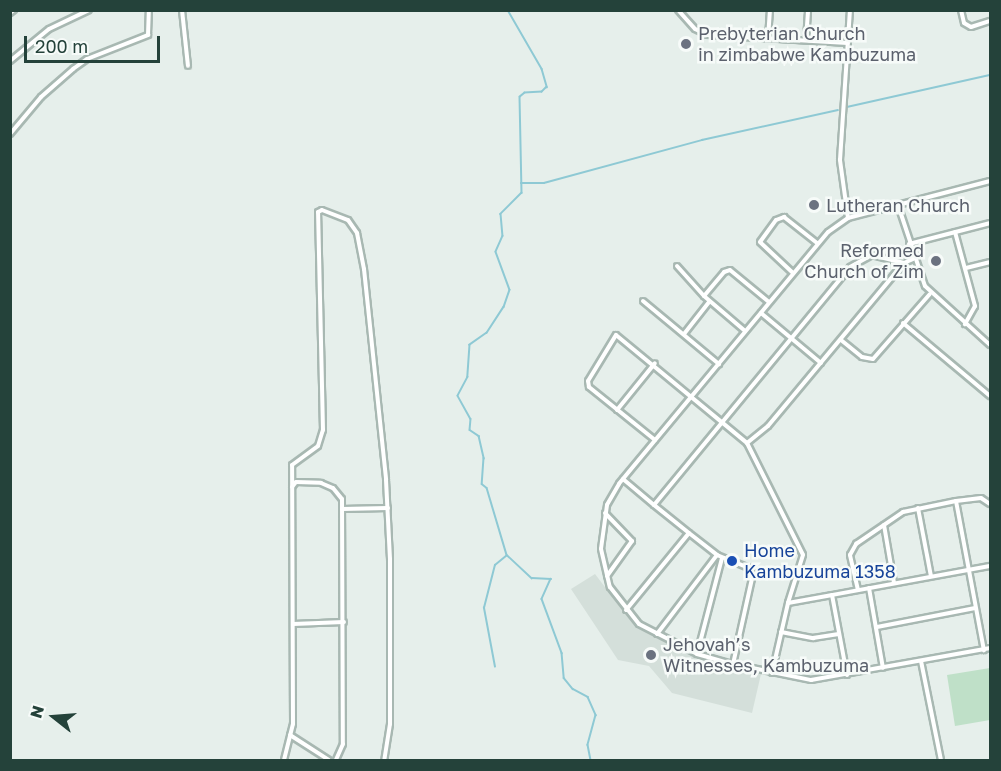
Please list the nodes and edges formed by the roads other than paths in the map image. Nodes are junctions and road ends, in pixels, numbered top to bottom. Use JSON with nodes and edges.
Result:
{"nodes":[{"id":1,"x":89,"y":10,"type":"edge"},
{"id":2,"x":149,"y":10,"type":"edge"},
{"id":3,"x":182,"y":10,"type":"edge"},
{"id":4,"x":678,"y":10,"type":"edge"},
{"id":5,"x":770,"y":10,"type":"edge"},
{"id":6,"x":808,"y":10,"type":"edge"},
{"id":7,"x":850,"y":10,"type":"edge"},
{"id":8,"x":961,"y":10,"type":"edge"},
{"id":9,"x":990,"y":21,"type":"edge"},
{"id":10,"x":768,"y":38,"type":"junction"},
{"id":11,"x":806,"y":40,"type":"junction"},
{"id":12,"x":848,"y":43,"type":"junction"},
{"id":13,"x":10,"y":61,"type":"edge"},
{"id":14,"x":188,"y":66,"type":"dead end"},
{"id":15,"x":10,"y":134,"type":"edge"},
{"id":16,"x":990,"y":181,"type":"edge"},
{"id":17,"x":898,"y":205,"type":"junction"},
{"id":18,"x":848,"y":218,"type":"junction"},
{"id":19,"x":990,"y":223,"type":"edge"},
{"id":20,"x":955,"y":232,"type":"junction"},
{"id":21,"x":817,"y":243,"type":"junction"},
{"id":22,"x":909,"y":244,"type":"junction"},
{"id":23,"x":913,"y":259,"type":"junction"},
{"id":24,"x":990,"y":262,"type":"edge"},
{"id":25,"x":904,"y":263,"type":"junction"},
{"id":26,"x":677,"y":266,"type":"dead end"},
{"id":27,"x":966,"y":268,"type":"junction"},
{"id":28,"x":793,"y":273,"type":"junction"},
{"id":29,"x":930,"y":294,"type":"junction"},
{"id":30,"x":704,"y":296,"type":"junction"},
{"id":31,"x":643,"y":300,"type":"dead end"},
{"id":32,"x":710,"y":302,"type":"junction"},
{"id":33,"x":769,"y":302,"type":"junction"},
{"id":34,"x":761,"y":312,"type":"junction"},
{"id":35,"x":903,"y":323,"type":"junction"},
{"id":36,"x":965,"y":324,"type":"junction"},
{"id":37,"x":745,"y":331,"type":"junction"},
{"id":38,"x":684,"y":334,"type":"junction"},
{"id":39,"x":792,"y":339,"type":"junction"},
{"id":40,"x":841,"y":340,"type":"junction"},
{"id":41,"x":990,"y":345,"type":"edge"},
{"id":42,"x":655,"y":363,"type":"junction"},
{"id":43,"x":821,"y":363,"type":"junction"},
{"id":44,"x":719,"y":364,"type":"junction"},
{"id":45,"x":693,"y":395,"type":"junction"},
{"id":46,"x":990,"y":396,"type":"edge"},
{"id":47,"x":617,"y":410,"type":"junction"},
{"id":48,"x":724,"y":421,"type":"junction"},
{"id":49,"x":655,"y":440,"type":"junction"},
{"id":50,"x":747,"y":443,"type":"junction"},
{"id":51,"x":623,"y":479,"type":"junction"},
{"id":52,"x":292,"y":487,"type":"junction"},
{"id":53,"x":956,"y":501,"type":"junction"},
{"id":54,"x":990,"y":504,"type":"edge"},
{"id":55,"x":654,"y":505,"type":"junction"},
{"id":56,"x":388,"y":508,"type":"junction"},
{"id":57,"x":918,"y":508,"type":"junction"},
{"id":58,"x":342,"y":509,"type":"junction"},
{"id":59,"x":605,"y":513,"type":"junction"},
{"id":60,"x":884,"y":524,"type":"junction"},
{"id":61,"x":688,"y":533,"type":"junction"},
{"id":62,"x":720,"y":557,"type":"junction"},
{"id":63,"x":990,"y":566,"type":"edge"},
{"id":64,"x":968,"y":570,"type":"junction"},
{"id":65,"x":931,"y":576,"type":"junction"},
{"id":66,"x":606,"y":577,"type":"junction"},
{"id":67,"x":894,"y":583,"type":"junction"},
{"id":68,"x":870,"y":588,"type":"junction"},
{"id":69,"x":858,"y":590,"type":"junction"},
{"id":70,"x":832,"y":595,"type":"junction"},
{"id":71,"x":788,"y":603,"type":"junction"},
{"id":72,"x":975,"y":608,"type":"junction"},
{"id":73,"x":626,"y":610,"type":"junction"},
{"id":74,"x":344,"y":622,"type":"junction"},
{"id":75,"x":293,"y":624,"type":"junction"},
{"id":76,"x":876,"y":627,"type":"junction"},
{"id":77,"x":781,"y":632,"type":"junction"},
{"id":78,"x":657,"y":634,"type":"junction"},
{"id":79,"x":839,"y":634,"type":"junction"},
{"id":80,"x":990,"y":648,"type":"edge"},
{"id":81,"x":984,"y":650,"type":"junction"},
{"id":82,"x":697,"y":654,"type":"junction"},
{"id":83,"x":921,"y":661,"type":"junction"},
{"id":84,"x":733,"y":664,"type":"junction"},
{"id":85,"x":883,"y":668,"type":"junction"},
{"id":86,"x":771,"y":673,"type":"junction"},
{"id":87,"x":847,"y":675,"type":"junction"},
{"id":88,"x":290,"y":735,"type":"junction"},
{"id":89,"x":284,"y":760,"type":"edge"},
{"id":90,"x":329,"y":760,"type":"edge"},
{"id":91,"x":336,"y":760,"type":"edge"},
{"id":92,"x":384,"y":760,"type":"edge"},
{"id":93,"x":941,"y":760,"type":"edge"}],
"edges":[{"from":1,"to":13,"type":"street"},
{"from":2,"to":15,"type":"street"},
{"from":3,"to":14,"type":"street"},
{"from":4,"to":10,"type":"street"},
{"from":5,"to":10,"type":"street"},
{"from":6,"to":11,"type":"street"},
{"from":7,"to":12,"type":"street"},
{"from":8,"to":9,"type":"street"},
{"from":10,"to":11,"type":"street"},
{"from":11,"to":12,"type":"street"},
{"from":12,"to":18,"type":"street"},
{"from":16,"to":17,"type":"street"},
{"from":17,"to":18,"type":"street"},
{"from":17,"to":22,"type":"street"},
{"from":18,"to":21,"type":"street"},
{"from":19,"to":20,"type":"street"},
{"from":20,"to":22,"type":"street"},
{"from":20,"to":27,"type":"street"},
{"from":21,"to":28,"type":"street"},
{"from":21,"to":28,"type":"street"},
{"from":22,"to":23,"type":"street"},
{"from":23,"to":25,"type":"street"},
{"from":23,"to":29,"type":"street"},
{"from":24,"to":27,"type":"street"},
{"from":25,"to":39,"type":"street"},
{"from":25,"to":40,"type":"street"},
{"from":26,"to":30,"type":"street"},
{"from":27,"to":36,"type":"street"},
{"from":28,"to":33,"type":"street"},
{"from":29,"to":35,"type":"street"},
{"from":29,"to":36,"type":"street"},
{"from":30,"to":32,"type":"street"},
{"from":30,"to":33,"type":"street"},
{"from":31,"to":38,"type":"street"},
{"from":32,"to":37,"type":"street"},
{"from":32,"to":38,"type":"street"},
{"from":33,"to":34,"type":"street"},
{"from":34,"to":37,"type":"street"},
{"from":34,"to":39,"type":"street"},
{"from":35,"to":40,"type":"street"},
{"from":35,"to":46,"type":"street"},
{"from":36,"to":41,"type":"street"},
{"from":37,"to":44,"type":"street"},
{"from":38,"to":44,"type":"street"},
{"from":39,"to":43,"type":"street"},
{"from":39,"to":48,"type":"street"},
{"from":40,"to":43,"type":"street"},
{"from":42,"to":45,"type":"street"},
{"from":42,"to":47,"type":"street"},
{"from":42,"to":47,"type":"street"},
{"from":43,"to":50,"type":"street"},
{"from":44,"to":45,"type":"street"},
{"from":45,"to":48,"type":"street"},
{"from":45,"to":49,"type":"street"},
{"from":47,"to":49,"type":"street"},
{"from":48,"to":50,"type":"street"},
{"from":48,"to":55,"type":"street"},
{"from":49,"to":51,"type":"street"},
{"from":50,"to":71,"type":"street"},
{"from":51,"to":55,"type":"street"},
{"from":51,"to":59,"type":"street"},
{"from":52,"to":56,"type":"street"},
{"from":52,"to":58,"type":"street"},
{"from":52,"to":75,"type":"street"},
{"from":53,"to":54,"type":"street"},
{"from":53,"to":57,"type":"street"},
{"from":53,"to":64,"type":"street"},
{"from":55,"to":61,"type":"street"},
{"from":56,"to":58,"type":"street"},
{"from":56,"to":92,"type":"street"},
{"from":57,"to":60,"type":"street"},
{"from":57,"to":65,"type":"street"},
{"from":58,"to":74,"type":"street"},
{"from":59,"to":66,"type":"street"},
{"from":59,"to":66,"type":"street"},
{"from":60,"to":67,"type":"street"},
{"from":60,"to":69,"type":"street"},
{"from":61,"to":62,"type":"street"},
{"from":61,"to":73,"type":"street"},
{"from":62,"to":78,"type":"street"},
{"from":62,"to":82,"type":"street"},
{"from":62,"to":84,"type":"street"},
{"from":63,"to":64,"type":"street"},
{"from":64,"to":65,"type":"street"},
{"from":64,"to":72,"type":"street"},
{"from":65,"to":67,"type":"street"},
{"from":66,"to":73,"type":"street"},
{"from":67,"to":68,"type":"street"},
{"from":68,"to":69,"type":"street"},
{"from":68,"to":76,"type":"street"},
{"from":69,"to":70,"type":"street"},
{"from":70,"to":71,"type":"street"},
{"from":70,"to":79,"type":"street"},
{"from":71,"to":77,"type":"street"},
{"from":72,"to":76,"type":"street"},
{"from":72,"to":81,"type":"street"},
{"from":73,"to":78,"type":"street"},
{"from":74,"to":75,"type":"street"},
{"from":74,"to":91,"type":"street"},
{"from":75,"to":88,"type":"street"},
{"from":76,"to":85,"type":"street"},
{"from":77,"to":79,"type":"street"},
{"from":77,"to":86,"type":"street"},
{"from":78,"to":82,"type":"street"},
{"from":79,"to":87,"type":"street"},
{"from":80,"to":81,"type":"street"},
{"from":81,"to":83,"type":"street"},
{"from":82,"to":84,"type":"street"},
{"from":83,"to":85,"type":"street"},
{"from":83,"to":93,"type":"street"},
{"from":84,"to":86,"type":"street"},
{"from":85,"to":87,"type":"street"},
{"from":86,"to":87,"type":"street"},
{"from":88,"to":89,"type":"street"},
{"from":88,"to":90,"type":"street"}]}
